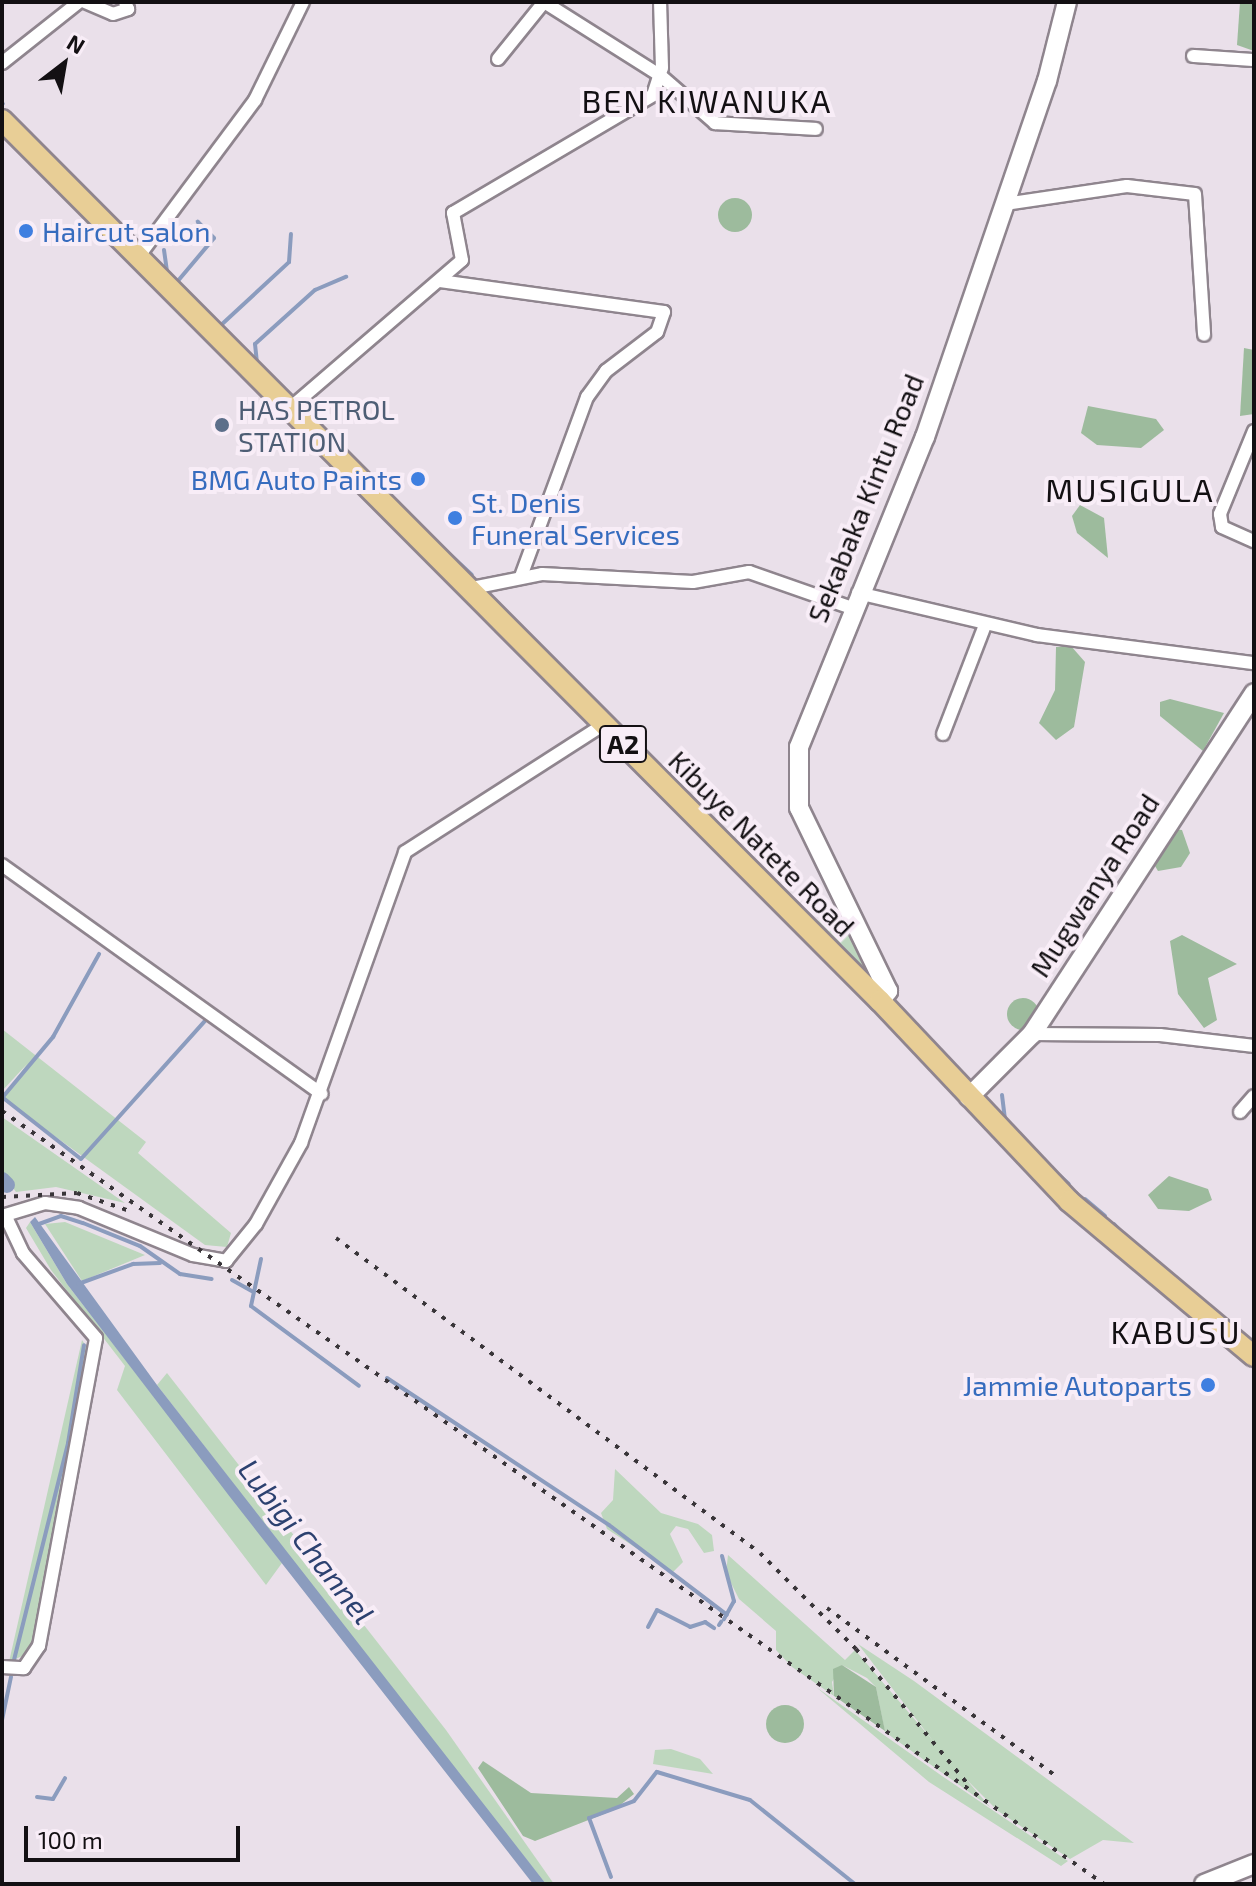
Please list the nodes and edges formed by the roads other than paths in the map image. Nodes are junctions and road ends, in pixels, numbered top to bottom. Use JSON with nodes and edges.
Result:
{"nodes":[{"id":1,"x":82,"y":2,"type":"edge"},
{"id":2,"x":142,"y":2,"type":"edge"},
{"id":3,"x":303,"y":2,"type":"edge"},
{"id":4,"x":544,"y":2,"type":"edge"},
{"id":5,"x":660,"y":2,"type":"edge"},
{"id":6,"x":1067,"y":2,"type":"edge"},
{"id":7,"x":127,"y":5,"type":"edge"},
{"id":8,"x":1193,"y":56,"type":"dead end"},
{"id":9,"x":498,"y":59,"type":"dead end"},
{"id":10,"x":1254,"y":60,"type":"edge"},
{"id":11,"x":2,"y":63,"type":"edge"},
{"id":12,"x":661,"y":76,"type":"junction"},
{"id":13,"x":2,"y":120,"type":"edge"},
{"id":14,"x":816,"y":129,"type":"dead end"},
{"id":15,"x":1005,"y":204,"type":"junction"},
{"id":16,"x":138,"y":257,"type":"junction"},
{"id":17,"x":440,"y":281,"type":"junction"},
{"id":18,"x":1204,"y":335,"type":"dead end"},
{"id":19,"x":289,"y":409,"type":"junction"},
{"id":20,"x":1254,"y":431,"type":"edge"},
{"id":21,"x":1254,"y":541,"type":"edge"},
{"id":22,"x":521,"y":576,"type":"junction"},
{"id":23,"x":467,"y":589,"type":"junction"},
{"id":24,"x":855,"y":600,"type":"junction"},
{"id":25,"x":985,"y":625,"type":"junction"},
{"id":26,"x":1254,"y":663,"type":"edge"},
{"id":27,"x":1254,"y":693,"type":"edge"},
{"id":28,"x":604,"y":724,"type":"junction"},
{"id":29,"x":943,"y":734,"type":"dead end"},
{"id":30,"x":2,"y":865,"type":"edge"},
{"id":31,"x":880,"y":1001,"type":"junction"},
{"id":32,"x":1032,"y":1034,"type":"junction"},
{"id":33,"x":1254,"y":1046,"type":"edge"},
{"id":34,"x":322,"y":1094,"type":"junction"},
{"id":35,"x":1254,"y":1096,"type":"edge"},
{"id":36,"x":969,"y":1097,"type":"junction"},
{"id":37,"x":1240,"y":1112,"type":"dead end"},
{"id":38,"x":4,"y":1215,"type":"edge"},
{"id":39,"x":1254,"y":1356,"type":"edge"},
{"id":40,"x":2,"y":1667,"type":"edge"},
{"id":41,"x":1254,"y":1864,"type":"edge"},
{"id":42,"x":1204,"y":1884,"type":"edge"}],
"edges":[{"from":1,"to":7,"type":"street"},
{"from":1,"to":11,"type":"street"},
{"from":2,"to":7,"type":"street"},
{"from":3,"to":16,"type":"street"},
{"from":4,"to":9,"type":"street"},
{"from":4,"to":12,"type":"street"},
{"from":5,"to":12,"type":"street"},
{"from":6,"to":15,"type":"street","name":"Sekabaka Kintu Road"},
{"from":8,"to":10,"type":"street"},
{"from":12,"to":14,"type":"street"},
{"from":12,"to":17,"type":"street"},
{"from":13,"to":16,"type":"main road","name":"Kibuye Natete Road","number":"A2"},
{"from":15,"to":18,"type":"street"},
{"from":15,"to":24,"type":"street","name":"Sekabaka Kintu Road"},
{"from":16,"to":19,"type":"main road","name":"Kibuye Natete Road","number":"A2"},
{"from":17,"to":19,"type":"street"},
{"from":17,"to":22,"type":"street"},
{"from":19,"to":23,"type":"main road","name":"Kibuye Natete Road","number":"A2"},
{"from":20,"to":21,"type":"street"},
{"from":22,"to":23,"type":"street"},
{"from":22,"to":24,"type":"street"},
{"from":23,"to":28,"type":"main road","name":"Kibuye Natete Road","number":"A2"},
{"from":24,"to":25,"type":"street"},
{"from":24,"to":31,"type":"street","name":"Sekabaka Kintu Road"},
{"from":25,"to":26,"type":"street"},
{"from":25,"to":29,"type":"street"},
{"from":27,"to":32,"type":"street","name":"Mugwanya Road"},
{"from":28,"to":31,"type":"main road","name":"Kibuye Natete Road","number":"A2"},
{"from":28,"to":34,"type":"street"},
{"from":30,"to":34,"type":"street"},
{"from":31,"to":36,"type":"main road","name":"Kibuye Natete Road","number":"A2"},
{"from":32,"to":33,"type":"street"},
{"from":32,"to":36,"type":"street","name":"Mugwanya Road"},
{"from":34,"to":38,"type":"street"},
{"from":35,"to":37,"type":"street"},
{"from":36,"to":39,"type":"main road","name":"Kibuye Natete Road","number":"A2"},
{"from":38,"to":40,"type":"street"},
{"from":41,"to":42,"type":"street"}]}
